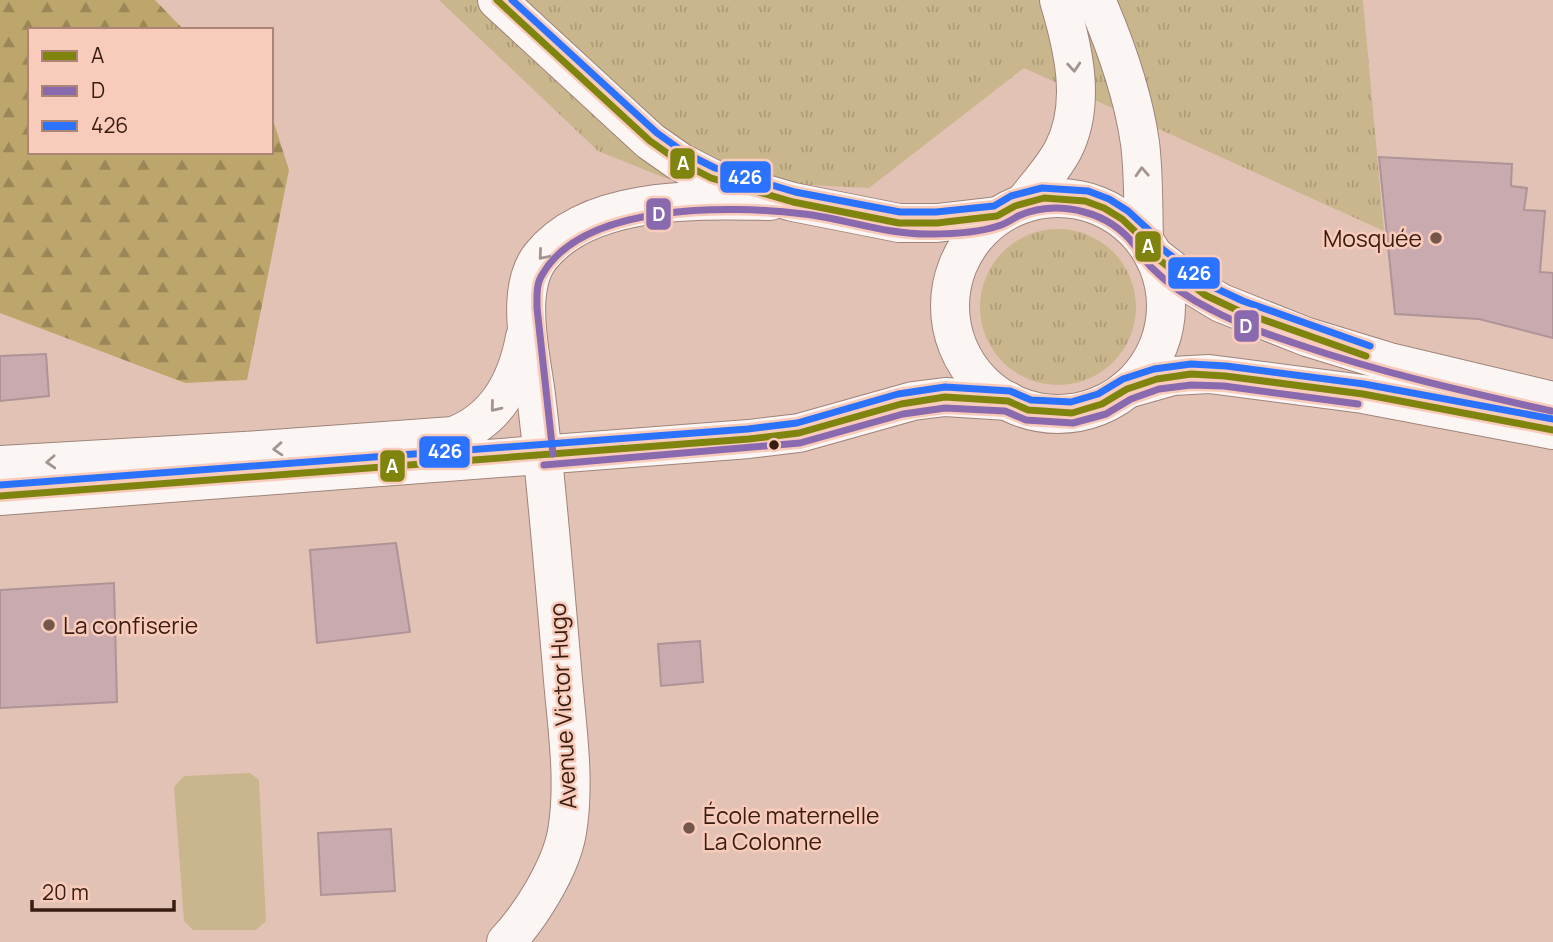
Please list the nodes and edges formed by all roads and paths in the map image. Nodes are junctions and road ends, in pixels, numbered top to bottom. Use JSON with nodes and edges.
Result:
{"nodes":[{"id":1,"x":497,"y":0,"type":"edge"},
{"id":2,"x":1059,"y":0,"type":"edge"},
{"id":3,"x":1096,"y":0,"type":"edge"},
{"id":4,"x":793,"y":202,"type":"junction"},
{"id":5,"x":1011,"y":209,"type":"junction"},
{"id":6,"x":1149,"y":247,"type":"junction"},
{"id":7,"x":527,"y":322,"type":"junction"},
{"id":8,"x":1127,"y":388,"type":"junction"},
{"id":9,"x":1008,"y":401,"type":"junction"},
{"id":10,"x":1553,"y":401,"type":"edge"},
{"id":11,"x":1553,"y":430,"type":"edge"},
{"id":12,"x":543,"y":454,"type":"junction"},
{"id":13,"x":0,"y":465,"type":"edge"},
{"id":14,"x":0,"y":496,"type":"edge"},
{"id":15,"x":506,"y":942,"type":"edge"}],
"edges":[{"from":1,"to":4,"type":"main road"},
{"from":2,"to":5,"type":"main road","one_way":true},
{"from":6,"to":3,"type":"main road","one_way":true},
{"from":4,"to":5,"type":"main road"},
{"from":4,"to":7,"type":"main road","one_way":true},
{"from":5,"to":6,"type":"main road"},
{"from":5,"to":9,"type":"main road"},
{"from":6,"to":8,"type":"main road"},
{"from":6,"to":10,"type":"main road"},
{"from":7,"to":12,"type":"main road","name":"Avenue Victor Hugo"},
{"from":7,"to":13,"type":"main road","one_way":true},
{"from":8,"to":9,"type":"main road"},
{"from":8,"to":11,"type":"main road"},
{"from":9,"to":12,"type":"main road"},
{"from":12,"to":14,"type":"main road"},
{"from":12,"to":15,"type":"main road","name":"Avenue Victor Hugo"}]}
